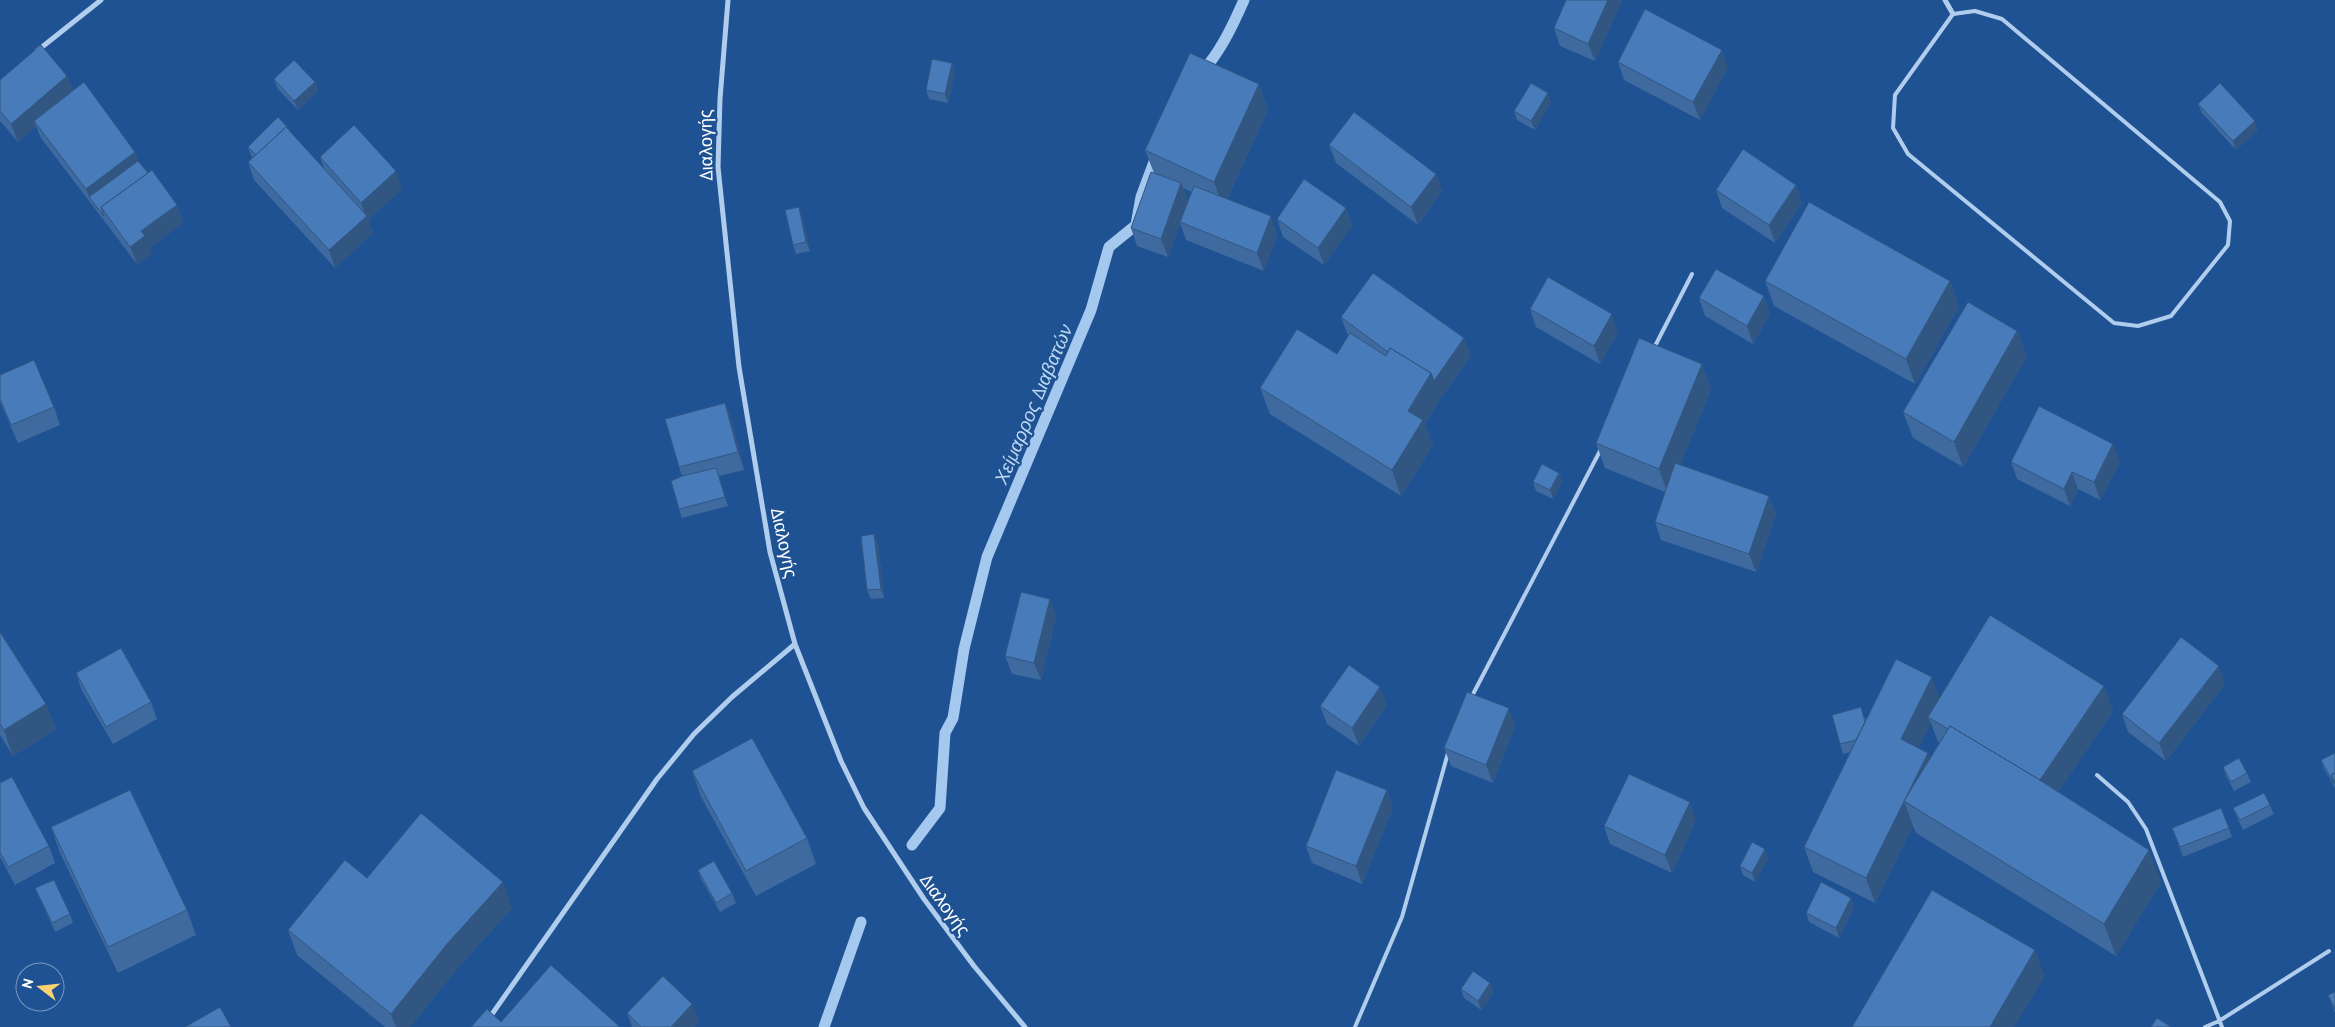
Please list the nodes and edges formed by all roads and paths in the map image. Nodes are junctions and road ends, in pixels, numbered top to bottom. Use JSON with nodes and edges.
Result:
{"nodes":[{"id":1,"x":101,"y":0,"type":"edge"},
{"id":2,"x":728,"y":0,"type":"edge"},
{"id":3,"x":1945,"y":0,"type":"edge"},
{"id":4,"x":1953,"y":14,"type":"junction"},
{"id":5,"x":29,"y":58,"type":"edge"},
{"id":6,"x":1692,"y":274,"type":"dead end"},
{"id":7,"x":1651,"y":354,"type":"edge"},
{"id":8,"x":1605,"y":442,"type":"edge"},
{"id":9,"x":795,"y":644,"type":"junction"},
{"id":10,"x":1468,"y":703,"type":"edge"},
{"id":11,"x":1452,"y":744,"type":"edge"},
{"id":12,"x":2097,"y":775,"type":"dead end"},
{"id":13,"x":2329,"y":951,"type":"dead end"},
{"id":14,"x":2220,"y":1021,"type":"junction"},
{"id":15,"x":483,"y":1027,"type":"edge"},
{"id":16,"x":1025,"y":1027,"type":"edge"},
{"id":17,"x":1355,"y":1027,"type":"edge"},
{"id":18,"x":2204,"y":1027,"type":"edge"},
{"id":19,"x":2222,"y":1027,"type":"edge"}],
"edges":[{"from":1,"to":5,"type":"street"},
{"from":2,"to":9,"type":"street","name":"Διαλογής"},
{"from":3,"to":4,"type":"street"},
{"from":4,"to":4,"type":"lane"},
{"from":6,"to":7,"type":"lane"},
{"from":8,"to":10,"type":"lane"},
{"from":9,"to":15,"type":"street"},
{"from":9,"to":16,"type":"street","name":"Διαλογής"},
{"from":11,"to":17,"type":"lane"},
{"from":12,"to":14,"type":"lane"},
{"from":13,"to":14,"type":"lane"},
{"from":14,"to":18,"type":"lane"},
{"from":14,"to":19,"type":"lane"}]}
